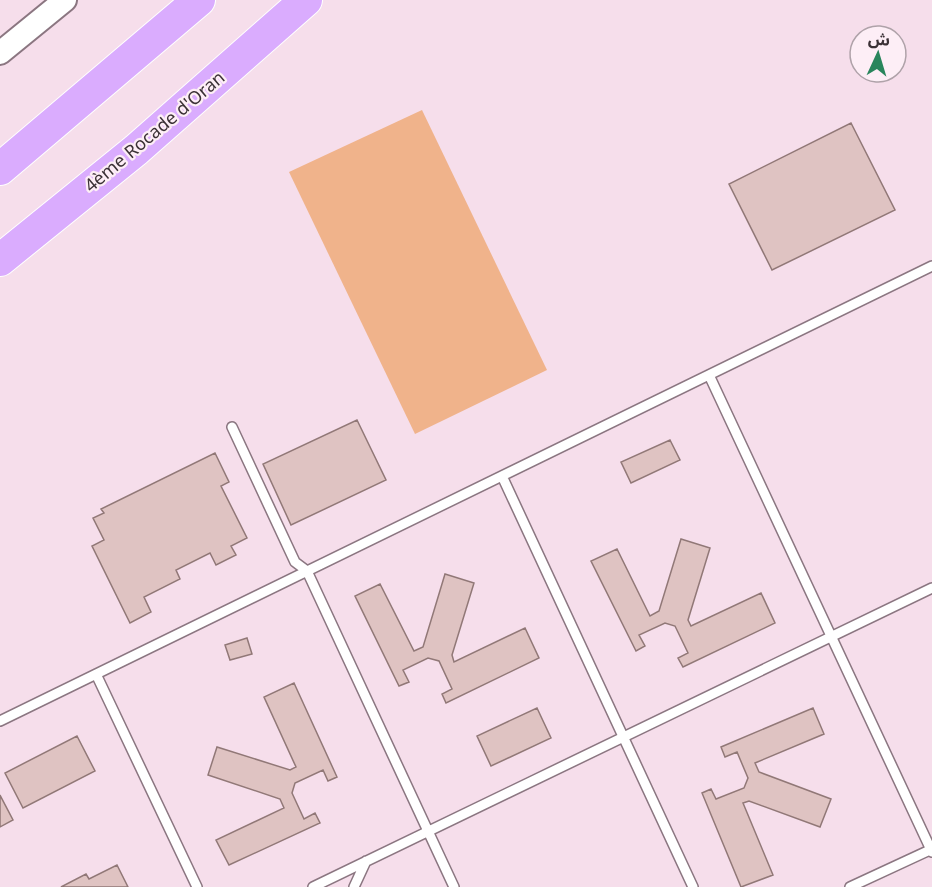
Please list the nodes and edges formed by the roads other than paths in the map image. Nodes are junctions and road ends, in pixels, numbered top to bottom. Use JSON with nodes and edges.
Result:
{"nodes":[{"id":1,"x":65,"y":0,"type":"edge"},
{"id":2,"x":199,"y":0,"type":"edge"},
{"id":3,"x":306,"y":0,"type":"edge"},
{"id":4,"x":5,"y":45,"type":"edge"},
{"id":5,"x":0,"y":169,"type":"edge"},
{"id":6,"x":0,"y":260,"type":"edge"},
{"id":7,"x":932,"y":266,"type":"edge"},
{"id":8,"x":709,"y":375,"type":"junction"},
{"id":9,"x":232,"y":427,"type":"dead end"},
{"id":10,"x":502,"y":476,"type":"junction"},
{"id":11,"x":307,"y":571,"type":"junction"},
{"id":12,"x":932,"y":588,"type":"edge"},
{"id":13,"x":831,"y":636,"type":"junction"},
{"id":14,"x":96,"y":674,"type":"junction"},
{"id":15,"x":0,"y":721,"type":"edge"},
{"id":16,"x":622,"y":737,"type":"junction"},
{"id":17,"x":428,"y":831,"type":"junction"},
{"id":18,"x":932,"y":850,"type":"edge"},
{"id":19,"x":366,"y":861,"type":"junction"},
{"id":20,"x":197,"y":887,"type":"edge"},
{"id":21,"x":313,"y":887,"type":"edge"},
{"id":22,"x":354,"y":887,"type":"edge"},
{"id":23,"x":454,"y":887,"type":"edge"},
{"id":24,"x":693,"y":887,"type":"edge"},
{"id":25,"x":850,"y":887,"type":"edge"}],
"edges":[{"from":1,"to":4,"type":"street"},
{"from":2,"to":5,"type":"highway"},
{"from":3,"to":6,"type":"highway","name":"4ème Rocade d'Oran"},
{"from":7,"to":8,"type":"lane"},
{"from":8,"to":10,"type":"lane"},
{"from":8,"to":13,"type":"lane"},
{"from":9,"to":11,"type":"lane"},
{"from":10,"to":11,"type":"lane"},
{"from":10,"to":16,"type":"lane"},
{"from":11,"to":14,"type":"lane"},
{"from":11,"to":17,"type":"lane"},
{"from":12,"to":13,"type":"lane"},
{"from":13,"to":16,"type":"lane"},
{"from":13,"to":18,"type":"lane"},
{"from":14,"to":15,"type":"lane"},
{"from":14,"to":20,"type":"lane"},
{"from":16,"to":17,"type":"lane"},
{"from":16,"to":24,"type":"lane"},
{"from":17,"to":19,"type":"lane"},
{"from":17,"to":23,"type":"lane"},
{"from":18,"to":25,"type":"lane"},
{"from":19,"to":21,"type":"lane"},
{"from":19,"to":22,"type":"lane"}]}
